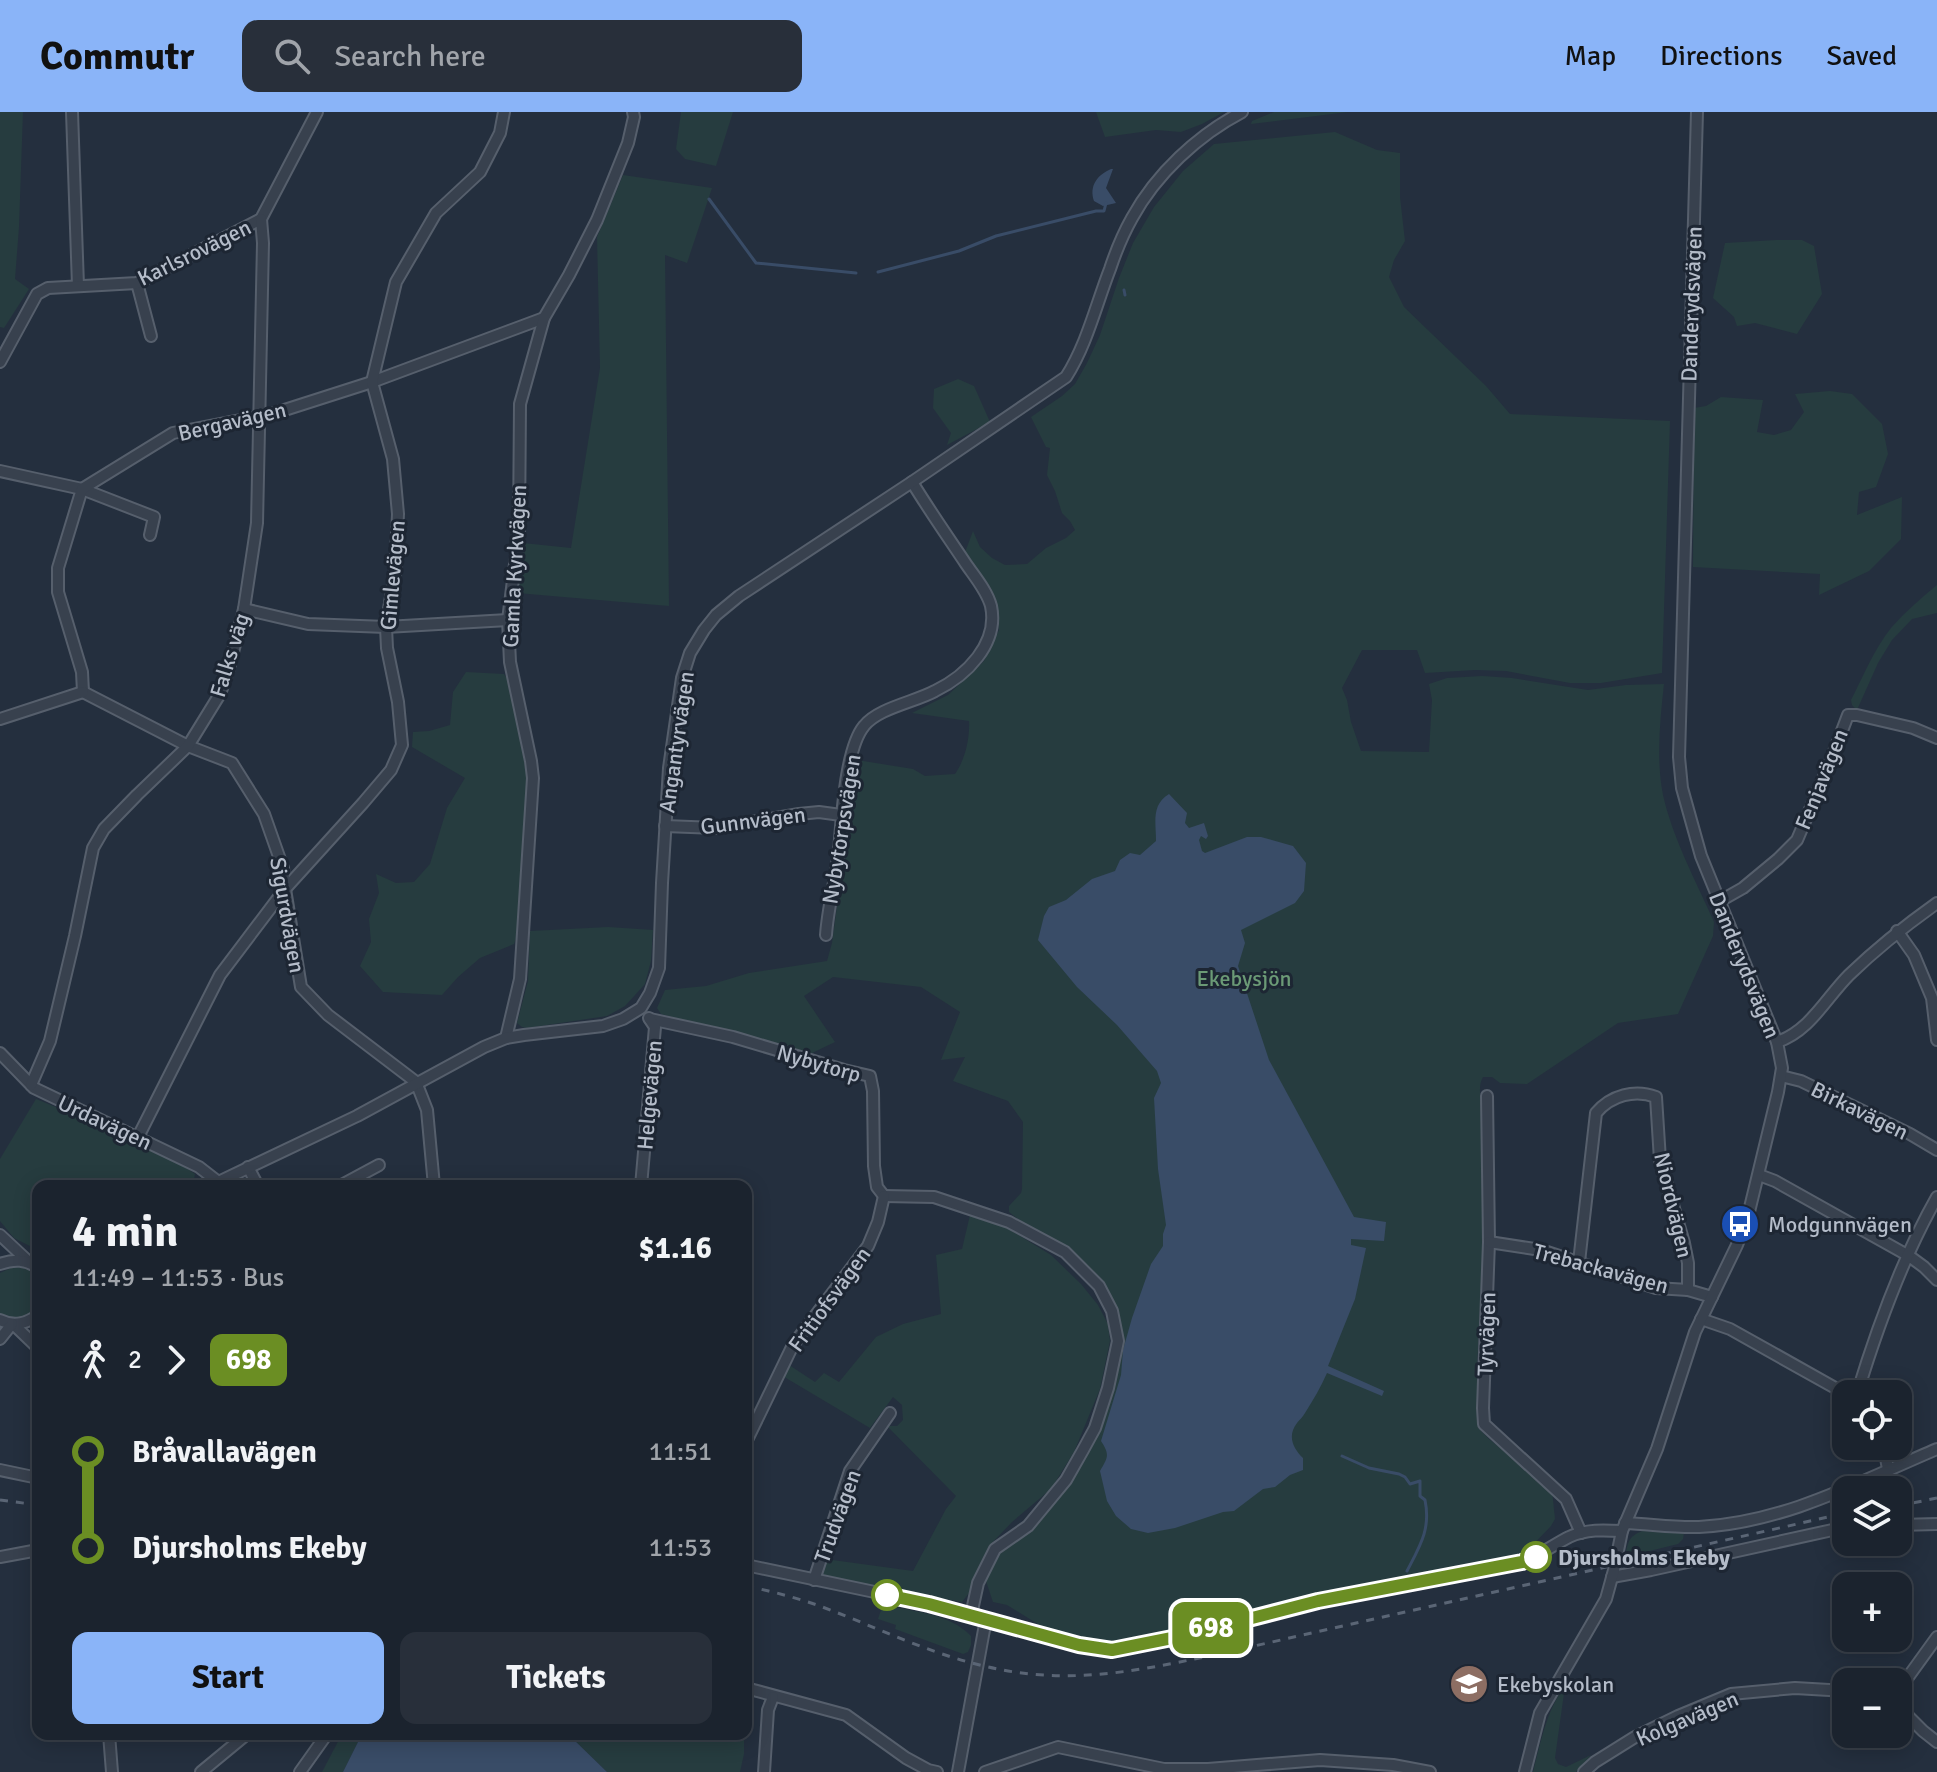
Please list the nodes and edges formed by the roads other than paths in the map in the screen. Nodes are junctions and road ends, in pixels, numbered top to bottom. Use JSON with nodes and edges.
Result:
{"nodes":[{"id":1,"x":72,"y":112,"type":"edge"},
{"id":2,"x":317,"y":112,"type":"edge"},
{"id":3,"x":504,"y":112,"type":"edge"},
{"id":4,"x":633,"y":112,"type":"edge"},
{"id":5,"x":1242,"y":112,"type":"edge"},
{"id":6,"x":1697,"y":112,"type":"edge"},
{"id":7,"x":261,"y":219,"type":"junction"},
{"id":8,"x":137,"y":283,"type":"junction"},
{"id":9,"x":78,"y":286,"type":"junction"},
{"id":10,"x":544,"y":318,"type":"junction"},
{"id":11,"x":151,"y":336,"type":"dead end"},
{"id":12,"x":0,"y":362,"type":"edge"},
{"id":13,"x":372,"y":382,"type":"junction"},
{"id":14,"x":260,"y":417,"type":"junction"},
{"id":15,"x":0,"y":471,"type":"edge"},
{"id":16,"x":912,"y":482,"type":"junction"},
{"id":17,"x":82,"y":489,"type":"junction"},
{"id":18,"x":150,"y":535,"type":"dead end"},
{"id":19,"x":244,"y":609,"type":"junction"},
{"id":20,"x":508,"y":620,"type":"junction"},
{"id":21,"x":386,"y":627,"type":"junction"},
{"id":22,"x":83,"y":692,"type":"junction"},
{"id":23,"x":0,"y":719,"type":"edge"},
{"id":24,"x":1937,"y":738,"type":"edge"},
{"id":25,"x":188,"y":746,"type":"junction"},
{"id":26,"x":841,"y":815,"type":"junction"},
{"id":27,"x":665,"y":826,"type":"junction"},
{"id":28,"x":285,"y":889,"type":"junction"},
{"id":29,"x":1720,"y":901,"type":"junction"},
{"id":30,"x":1937,"y":903,"type":"edge"},
{"id":31,"x":1897,"y":931,"type":"junction"},
{"id":32,"x":826,"y":935,"type":"dead end"},
{"id":33,"x":641,"y":1008,"type":"junction"},
{"id":34,"x":650,"y":1019,"type":"junction"},
{"id":35,"x":506,"y":1038,"type":"junction"},
{"id":36,"x":1937,"y":1040,"type":"edge"},
{"id":37,"x":1777,"y":1042,"type":"junction"},
{"id":38,"x":0,"y":1053,"type":"edge"},
{"id":39,"x":1781,"y":1076,"type":"junction"},
{"id":40,"x":416,"y":1082,"type":"junction"},
{"id":41,"x":31,"y":1085,"type":"junction"},
{"id":42,"x":1487,"y":1096,"type":"dead end"},
{"id":43,"x":138,"y":1137,"type":"junction"},
{"id":44,"x":1937,"y":1150,"type":"edge"},
{"id":45,"x":379,"y":1165,"type":"dead end"},
{"id":46,"x":248,"y":1167,"type":"junction"},
{"id":47,"x":1759,"y":1175,"type":"junction"},
{"id":48,"x":210,"y":1180,"type":"edge"},
{"id":49,"x":221,"y":1180,"type":"edge"},
{"id":50,"x":255,"y":1180,"type":"edge"},
{"id":51,"x":351,"y":1180,"type":"edge"},
{"id":52,"x":433,"y":1180,"type":"edge"},
{"id":53,"x":642,"y":1180,"type":"edge"},
{"id":54,"x":884,"y":1196,"type":"junction"},
{"id":55,"x":1937,"y":1197,"type":"edge"},
{"id":56,"x":0,"y":1235,"type":"edge"},
{"id":57,"x":1489,"y":1242,"type":"junction"},
{"id":58,"x":1909,"y":1256,"type":"junction"},
{"id":59,"x":1579,"y":1262,"type":"junction"},
{"id":60,"x":0,"y":1264,"type":"edge"},
{"id":61,"x":32,"y":1264,"type":"edge"},
{"id":62,"x":32,"y":1265,"type":"edge"},
{"id":63,"x":1937,"y":1280,"type":"edge"},
{"id":64,"x":1688,"y":1290,"type":"junction"},
{"id":65,"x":1712,"y":1297,"type":"junction"},
{"id":66,"x":1701,"y":1319,"type":"junction"},
{"id":67,"x":0,"y":1320,"type":"edge"},
{"id":68,"x":32,"y":1320,"type":"edge"},
{"id":69,"x":13,"y":1324,"type":"junction"},
{"id":70,"x":0,"y":1339,"type":"edge"},
{"id":71,"x":32,"y":1342,"type":"edge"},
{"id":72,"x":1862,"y":1380,"type":"edge"},
{"id":73,"x":1832,"y":1386,"type":"edge"},
{"id":74,"x":890,"y":1413,"type":"dead end"},
{"id":75,"x":752,"y":1430,"type":"edge"},
{"id":76,"x":1937,"y":1449,"type":"edge"},
{"id":77,"x":1886,"y":1460,"type":"edge"},
{"id":78,"x":1888,"y":1469,"type":"junction"},
{"id":79,"x":0,"y":1470,"type":"edge"},
{"id":80,"x":32,"y":1477,"type":"edge"},
{"id":81,"x":1937,"y":1524,"type":"edge"},
{"id":82,"x":1912,"y":1525,"type":"edge"},
{"id":83,"x":1624,"y":1527,"type":"junction"},
{"id":84,"x":1832,"y":1530,"type":"edge"},
{"id":85,"x":1581,"y":1533,"type":"junction"},
{"id":86,"x":32,"y":1551,"type":"edge"},
{"id":87,"x":0,"y":1557,"type":"edge"},
{"id":88,"x":752,"y":1566,"type":"edge"},
{"id":89,"x":1612,"y":1577,"type":"junction"},
{"id":90,"x":814,"y":1580,"type":"junction"},
{"id":91,"x":971,"y":1615,"type":"junction"},
{"id":92,"x":986,"y":1619,"type":"junction"},
{"id":93,"x":1937,"y":1637,"type":"edge"},
{"id":94,"x":1912,"y":1672,"type":"edge"},
{"id":95,"x":752,"y":1690,"type":"edge"},
{"id":96,"x":1832,"y":1690,"type":"edge"},
{"id":97,"x":773,"y":1697,"type":"junction"},
{"id":98,"x":1912,"y":1720,"type":"edge"},
{"id":99,"x":109,"y":1740,"type":"edge"},
{"id":100,"x":240,"y":1740,"type":"edge"},
{"id":101,"x":323,"y":1740,"type":"edge"},
{"id":102,"x":1937,"y":1742,"type":"edge"},
{"id":103,"x":1165,"y":1771,"type":"edge"},
{"id":104,"x":112,"y":1772,"type":"edge"},
{"id":105,"x":201,"y":1772,"type":"edge"},
{"id":106,"x":300,"y":1772,"type":"edge"},
{"id":107,"x":764,"y":1772,"type":"edge"},
{"id":108,"x":937,"y":1772,"type":"edge"},
{"id":109,"x":958,"y":1772,"type":"edge"},
{"id":110,"x":985,"y":1772,"type":"edge"},
{"id":111,"x":1430,"y":1772,"type":"edge"},
{"id":112,"x":1525,"y":1772,"type":"edge"},
{"id":113,"x":1584,"y":1772,"type":"edge"}],
"edges":[{"from":1,"to":9,"type":"street"},
{"from":2,"to":7,"type":"street","name":"Karlsrovägen"},
{"from":3,"to":13,"type":"street","name":"Gimlevägen"},
{"from":4,"to":10,"type":"street","name":"Gamla Kyrkvägen"},
{"from":5,"to":16,"type":"street","name":"Angantyrvägen"},
{"from":6,"to":29,"type":"street","name":"Danderydsvägen"},
{"from":7,"to":8,"type":"street","name":"Karlsrovägen"},
{"from":7,"to":14,"type":"street","name":"Falks väg"},
{"from":8,"to":9,"type":"street","name":"Karlsrovägen"},
{"from":8,"to":11,"type":"street"},
{"from":9,"to":12,"type":"street","name":"Karlsrovägen"},
{"from":10,"to":13,"type":"street","name":"Bergavägen"},
{"from":10,"to":20,"type":"street","name":"Gamla Kyrkvägen"},
{"from":13,"to":14,"type":"street","name":"Bergavägen"},
{"from":13,"to":21,"type":"street","name":"Gimlevägen"},
{"from":14,"to":17,"type":"street","name":"Bergavägen"},
{"from":14,"to":19,"type":"street","name":"Falks väg"},
{"from":15,"to":17,"type":"street"},
{"from":16,"to":26,"type":"street","name":"Nybytorpsvägen"},
{"from":16,"to":27,"type":"street","name":"Angantyrvägen"},
{"from":17,"to":18,"type":"street"},
{"from":17,"to":22,"type":"street"},
{"from":19,"to":21,"type":"street"},
{"from":19,"to":25,"type":"street","name":"Falks väg"},
{"from":20,"to":21,"type":"street"},
{"from":20,"to":35,"type":"street","name":"Gamla Kyrkvägen"},
{"from":21,"to":28,"type":"street","name":"Gimlevägen"},
{"from":22,"to":23,"type":"street"},
{"from":22,"to":25,"type":"street","name":"Sigurdvägen"},
{"from":24,"to":29,"type":"street","name":"Fenjavägen"},
{"from":25,"to":28,"type":"street","name":"Sigurdvägen"},
{"from":25,"to":41,"type":"street","name":"Falks väg"},
{"from":26,"to":27,"type":"street","name":"Gunnvägen"},
{"from":26,"to":32,"type":"street","name":"Nybytorpsvägen"},
{"from":27,"to":33,"type":"street","name":"Angantyrvägen"},
{"from":28,"to":40,"type":"street","name":"Sigurdvägen"},
{"from":28,"to":43,"type":"street","name":"Gimlevägen"},
{"from":29,"to":37,"type":"street","name":"Danderydsvägen"},
{"from":30,"to":31,"type":"street"},
{"from":31,"to":36,"type":"street"},
{"from":31,"to":37,"type":"street"},
{"from":33,"to":34,"type":"street","name":"Helgevägen"},
{"from":33,"to":35,"type":"street"},
{"from":34,"to":53,"type":"street","name":"Helgevägen"},
{"from":34,"to":54,"type":"street","name":"Nybytorp"},
{"from":35,"to":40,"type":"street"},
{"from":37,"to":39,"type":"street","name":"Danderydsvägen"},
{"from":38,"to":41,"type":"street","name":"Urdavägen"},
{"from":39,"to":44,"type":"street","name":"Birkavägen"},
{"from":39,"to":47,"type":"street","name":"Danderydsvägen"},
{"from":40,"to":46,"type":"street"},
{"from":40,"to":52,"type":"street"},
{"from":41,"to":43,"type":"street","name":"Urdavägen"},
{"from":42,"to":57,"type":"street","name":"Tyrvägen"},
{"from":43,"to":48,"type":"street","name":"Urdavägen"},
{"from":45,"to":51,"type":"street"},
{"from":46,"to":49,"type":"street"},
{"from":46,"to":50,"type":"street"},
{"from":47,"to":58,"type":"street"},
{"from":47,"to":65,"type":"street","name":"Danderydsvägen"},
{"from":54,"to":75,"type":"street","name":"Fritiofsvägen"},
{"from":54,"to":91,"type":"street"},
{"from":55,"to":58,"type":"street"},
{"from":56,"to":61,"type":"street"},
{"from":57,"to":59,"type":"street","name":"Trebackavägen"},
{"from":57,"to":85,"type":"street","name":"Tyrvägen"},
{"from":58,"to":63,"type":"street"},
{"from":58,"to":72,"type":"street"},
{"from":59,"to":64,"type":"street","name":"Trebackavägen"},
{"from":59,"to":64,"type":"street","name":"Niordvägen"},
{"from":60,"to":62,"type":"street"},
{"from":64,"to":65,"type":"street","name":"Trebackavägen"},
{"from":65,"to":66,"type":"street","name":"Danderydsvägen"},
{"from":66,"to":73,"type":"street"},
{"from":66,"to":83,"type":"street","name":"Danderydsvägen"},
{"from":67,"to":69,"type":"street"},
{"from":68,"to":69,"type":"street"},
{"from":69,"to":70,"type":"street"},
{"from":69,"to":71,"type":"street"},
{"from":74,"to":90,"type":"street","name":"Trudvägen"},
{"from":76,"to":78,"type":"street"},
{"from":77,"to":78,"type":"street"},
{"from":78,"to":83,"type":"street"},
{"from":79,"to":80,"type":"street"},
{"from":81,"to":82,"type":"street"},
{"from":83,"to":85,"type":"street"},
{"from":83,"to":89,"type":"street","name":"Danderydsvägen"},
{"from":84,"to":89,"type":"street"},
{"from":85,"to":92,"type":"street"},
{"from":86,"to":87,"type":"street"},
{"from":88,"to":90,"type":"street"},
{"from":89,"to":112,"type":"street","name":"Danderydsvägen"},
{"from":90,"to":91,"type":"street"},
{"from":91,"to":92,"type":"street"},
{"from":92,"to":109,"type":"street"},
{"from":93,"to":94,"type":"street"},
{"from":95,"to":97,"type":"street"},
{"from":96,"to":113,"type":"street","name":"Kolgavägen"},
{"from":97,"to":107,"type":"street"},
{"from":97,"to":108,"type":"street"},
{"from":98,"to":102,"type":"street"},
{"from":99,"to":104,"type":"street"},
{"from":100,"to":105,"type":"street"},
{"from":101,"to":106,"type":"street"},
{"from":103,"to":110,"type":"street"},
{"from":103,"to":111,"type":"street"}]}
